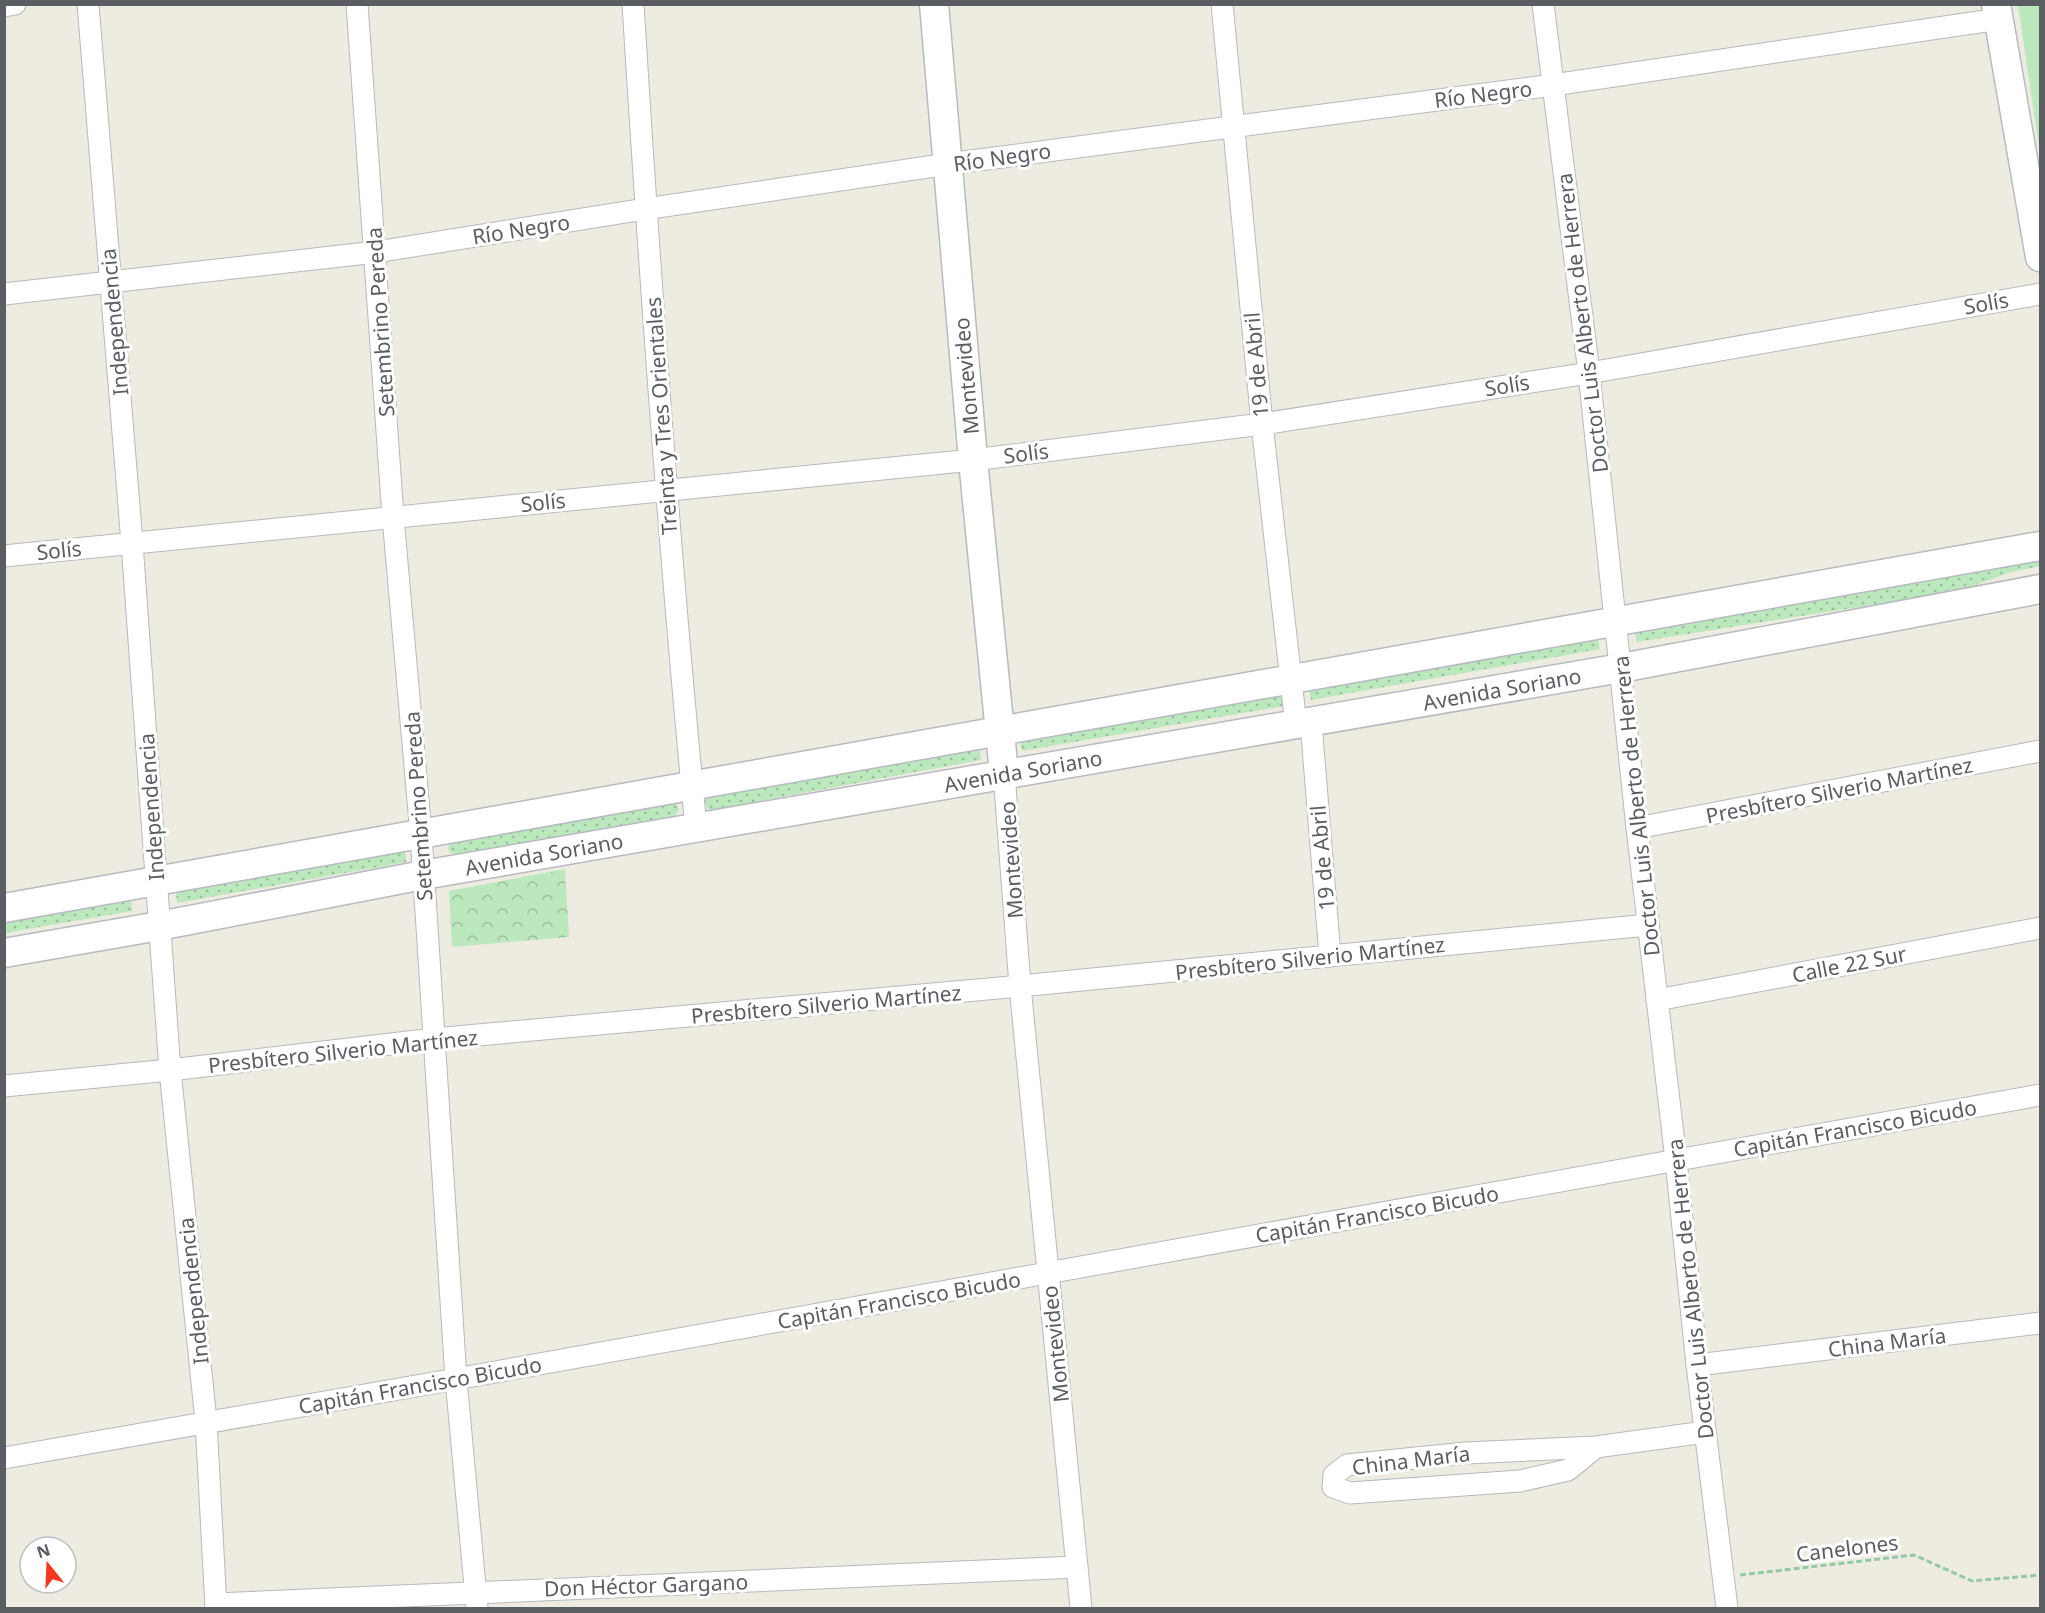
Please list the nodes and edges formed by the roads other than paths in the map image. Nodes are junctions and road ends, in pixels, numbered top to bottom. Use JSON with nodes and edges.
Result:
{"nodes":[{"id":1,"x":15,"y":4,"type":"edge"},
{"id":2,"x":88,"y":4,"type":"edge"},
{"id":3,"x":357,"y":4,"type":"edge"},
{"id":4,"x":633,"y":4,"type":"edge"},
{"id":5,"x":934,"y":4,"type":"edge"},
{"id":6,"x":1222,"y":4,"type":"edge"},
{"id":7,"x":1543,"y":4,"type":"edge"},
{"id":8,"x":4,"y":6,"type":"edge"},
{"id":9,"x":1997,"y":12,"type":"edge"},
{"id":10,"x":1553,"y":85,"type":"junction"},
{"id":11,"x":1233,"y":126,"type":"junction"},
{"id":12,"x":948,"y":164,"type":"junction"},
{"id":13,"x":645,"y":209,"type":"junction"},
{"id":14,"x":376,"y":252,"type":"junction"},
{"id":15,"x":2040,"y":257,"type":"edge"},
{"id":16,"x":111,"y":281,"type":"junction"},
{"id":17,"x":4,"y":294,"type":"edge"},
{"id":18,"x":2040,"y":294,"type":"edge"},
{"id":19,"x":1589,"y":373,"type":"junction"},
{"id":20,"x":1262,"y":424,"type":"junction"},
{"id":21,"x":974,"y":460,"type":"junction"},
{"id":22,"x":666,"y":490,"type":"junction"},
{"id":23,"x":393,"y":517,"type":"junction"},
{"id":24,"x":132,"y":543,"type":"junction"},
{"id":25,"x":2040,"y":546,"type":"edge"},
{"id":26,"x":4,"y":556,"type":"edge"},
{"id":27,"x":2040,"y":589,"type":"edge"},
{"id":28,"x":1616,"y":620,"type":"junction"},
{"id":29,"x":1621,"y":668,"type":"junction"},
{"id":30,"x":1290,"y":679,"type":"junction"},
{"id":31,"x":1304,"y":724,"type":"junction"},
{"id":32,"x":1000,"y":731,"type":"junction"},
{"id":33,"x":2040,"y":751,"type":"edge"},
{"id":34,"x":1004,"y":774,"type":"junction"},
{"id":35,"x":692,"y":785,"type":"junction"},
{"id":36,"x":696,"y":827,"type":"junction"},
{"id":37,"x":1637,"y":828,"type":"junction"},
{"id":38,"x":421,"y":834,"type":"junction"},
{"id":39,"x":423,"y":875,"type":"junction"},
{"id":40,"x":156,"y":880,"type":"junction"},
{"id":41,"x":4,"y":908,"type":"edge"},
{"id":42,"x":1648,"y":925,"type":"junction"},
{"id":43,"x":159,"y":926,"type":"junction"},
{"id":44,"x":2040,"y":928,"type":"edge"},
{"id":45,"x":4,"y":953,"type":"edge"},
{"id":46,"x":1330,"y":956,"type":"junction"},
{"id":47,"x":1020,"y":986,"type":"junction"},
{"id":48,"x":1657,"y":1000,"type":"junction"},
{"id":49,"x":434,"y":1039,"type":"junction"},
{"id":50,"x":170,"y":1070,"type":"junction"},
{"id":51,"x":4,"y":1086,"type":"edge"},
{"id":52,"x":2040,"y":1095,"type":"edge"},
{"id":53,"x":1676,"y":1160,"type":"junction"},
{"id":54,"x":1048,"y":1273,"type":"junction"},
{"id":55,"x":2040,"y":1323,"type":"edge"},
{"id":56,"x":1697,"y":1365,"type":"junction"},
{"id":57,"x":456,"y":1379,"type":"junction"},
{"id":58,"x":206,"y":1421,"type":"junction"},
{"id":59,"x":1706,"y":1432,"type":"junction"},
{"id":60,"x":1596,"y":1447,"type":"junction"},
{"id":61,"x":4,"y":1458,"type":"edge"},
{"id":62,"x":1077,"y":1567,"type":"junction"},
{"id":63,"x":476,"y":1600,"type":"edge"},
{"id":64,"x":216,"y":1606,"type":"edge"},
{"id":65,"x":1081,"y":1608,"type":"edge"},
{"id":66,"x":1727,"y":1608,"type":"edge"}],
"edges":[{"from":1,"to":8,"type":"street"},
{"from":2,"to":16,"type":"street","name":"Independencia"},
{"from":3,"to":14,"type":"street","name":"Setembrino Pereda"},
{"from":4,"to":13,"type":"street","name":"Treinta y Tres Orientales"},
{"from":5,"to":12,"type":"street","name":"Montevideo"},
{"from":6,"to":11,"type":"street","name":"19 de Abril"},
{"from":7,"to":10,"type":"street","name":"Doctor Luis Alberto de Herrera"},
{"from":9,"to":10,"type":"street","name":"Río Negro"},
{"from":9,"to":15,"type":"street"},
{"from":10,"to":11,"type":"street","name":"Río Negro"},
{"from":10,"to":19,"type":"street","name":"Doctor Luis Alberto de Herrera"},
{"from":11,"to":12,"type":"street","name":"Río Negro"},
{"from":11,"to":20,"type":"street","name":"19 de Abril"},
{"from":12,"to":13,"type":"street","name":"Río Negro"},
{"from":12,"to":21,"type":"street","name":"Montevideo"},
{"from":13,"to":14,"type":"street","name":"Río Negro"},
{"from":13,"to":22,"type":"street","name":"Treinta y Tres Orientales"},
{"from":14,"to":16,"type":"street","name":"Río Negro"},
{"from":14,"to":23,"type":"street","name":"Setembrino Pereda"},
{"from":16,"to":17,"type":"street","name":"Río Negro"},
{"from":16,"to":24,"type":"street","name":"Independencia"},
{"from":18,"to":19,"type":"street","name":"Solís"},
{"from":19,"to":20,"type":"street","name":"Solís"},
{"from":19,"to":28,"type":"street","name":"Doctor Luis Alberto de Herrera"},
{"from":20,"to":21,"type":"street","name":"Solís"},
{"from":20,"to":30,"type":"street","name":"19 de Abril"},
{"from":21,"to":22,"type":"street","name":"Solís"},
{"from":21,"to":32,"type":"street","name":"Montevideo"},
{"from":22,"to":23,"type":"street","name":"Solís"},
{"from":22,"to":35,"type":"street","name":"Treinta y Tres Orientales"},
{"from":23,"to":24,"type":"street","name":"Solís"},
{"from":23,"to":38,"type":"street","name":"Setembrino Pereda"},
{"from":24,"to":26,"type":"street","name":"Solís"},
{"from":24,"to":40,"type":"street","name":"Independencia"},
{"from":25,"to":28,"type":"street","name":"Avenida Soriano"},
{"from":27,"to":29,"type":"street","name":"Avenida Soriano"},
{"from":28,"to":29,"type":"street","name":"Doctor Luis Alberto de Herrera"},
{"from":28,"to":30,"type":"street","name":"Avenida Soriano"},
{"from":29,"to":31,"type":"street","name":"Avenida Soriano"},
{"from":29,"to":37,"type":"street","name":"Doctor Luis Alberto de Herrera"},
{"from":30,"to":31,"type":"street","name":"19 de Abril"},
{"from":30,"to":32,"type":"street","name":"Avenida Soriano"},
{"from":31,"to":34,"type":"street","name":"Avenida Soriano"},
{"from":31,"to":46,"type":"street","name":"19 de Abril"},
{"from":32,"to":34,"type":"street","name":"Montevideo"},
{"from":32,"to":35,"type":"street","name":"Avenida Soriano"},
{"from":33,"to":37,"type":"street","name":"Presbítero Silverio Martínez"},
{"from":34,"to":36,"type":"street","name":"Avenida Soriano"},
{"from":34,"to":47,"type":"street","name":"Montevideo"},
{"from":35,"to":36,"type":"street","name":"Treinta y Tres Orientales"},
{"from":35,"to":38,"type":"street","name":"Avenida Soriano"},
{"from":36,"to":39,"type":"street","name":"Avenida Soriano"},
{"from":37,"to":42,"type":"street","name":"Doctor Luis Alberto de Herrera"},
{"from":38,"to":39,"type":"street","name":"Setembrino Pereda"},
{"from":38,"to":40,"type":"street","name":"Avenida Soriano"},
{"from":39,"to":43,"type":"street","name":"Avenida Soriano"},
{"from":39,"to":49,"type":"street","name":"Setembrino Pereda"},
{"from":40,"to":41,"type":"street","name":"Avenida Soriano"},
{"from":40,"to":43,"type":"street","name":"Independencia"},
{"from":42,"to":46,"type":"street","name":"Presbítero Silverio Martínez"},
{"from":42,"to":48,"type":"street","name":"Doctor Luis Alberto de Herrera"},
{"from":43,"to":45,"type":"street","name":"Avenida Soriano"},
{"from":43,"to":50,"type":"street","name":"Independencia"},
{"from":44,"to":48,"type":"street","name":"Calle 22 Sur"},
{"from":46,"to":47,"type":"street","name":"Presbítero Silverio Martínez"},
{"from":47,"to":49,"type":"street","name":"Presbítero Silverio Martínez"},
{"from":47,"to":54,"type":"street","name":"Montevideo"},
{"from":48,"to":53,"type":"street","name":"Doctor Luis Alberto de Herrera"},
{"from":49,"to":50,"type":"street","name":"Presbítero Silverio Martínez"},
{"from":49,"to":57,"type":"street","name":"Setembrino Pereda"},
{"from":50,"to":51,"type":"street","name":"Presbítero Silverio Martínez"},
{"from":50,"to":58,"type":"street","name":"Independencia"},
{"from":52,"to":53,"type":"street","name":"Capitán Francisco Bicudo"},
{"from":53,"to":54,"type":"street","name":"Capitán Francisco Bicudo"},
{"from":53,"to":56,"type":"street","name":"Doctor Luis Alberto de Herrera"},
{"from":54,"to":57,"type":"street","name":"Capitán Francisco Bicudo"},
{"from":54,"to":62,"type":"street","name":"Montevideo"},
{"from":55,"to":56,"type":"street","name":"China María"},
{"from":56,"to":59,"type":"street","name":"Doctor Luis Alberto de Herrera"},
{"from":57,"to":58,"type":"street","name":"Capitán Francisco Bicudo"},
{"from":57,"to":63,"type":"street","name":"Setembrino Pereda"},
{"from":58,"to":61,"type":"street","name":"Capitán Francisco Bicudo"},
{"from":58,"to":64,"type":"street","name":"Independencia"},
{"from":59,"to":60,"type":"street","name":"China María"},
{"from":59,"to":66,"type":"street","name":"Doctor Luis Alberto de Herrera"},
{"from":60,"to":60,"type":"street","name":"China María"},
{"from":62,"to":63,"type":"street","name":"Don Héctor Gargano"},
{"from":62,"to":65,"type":"street","name":"Montevideo"},
{"from":63,"to":64,"type":"street","name":"Don Héctor Gargano"}]}
